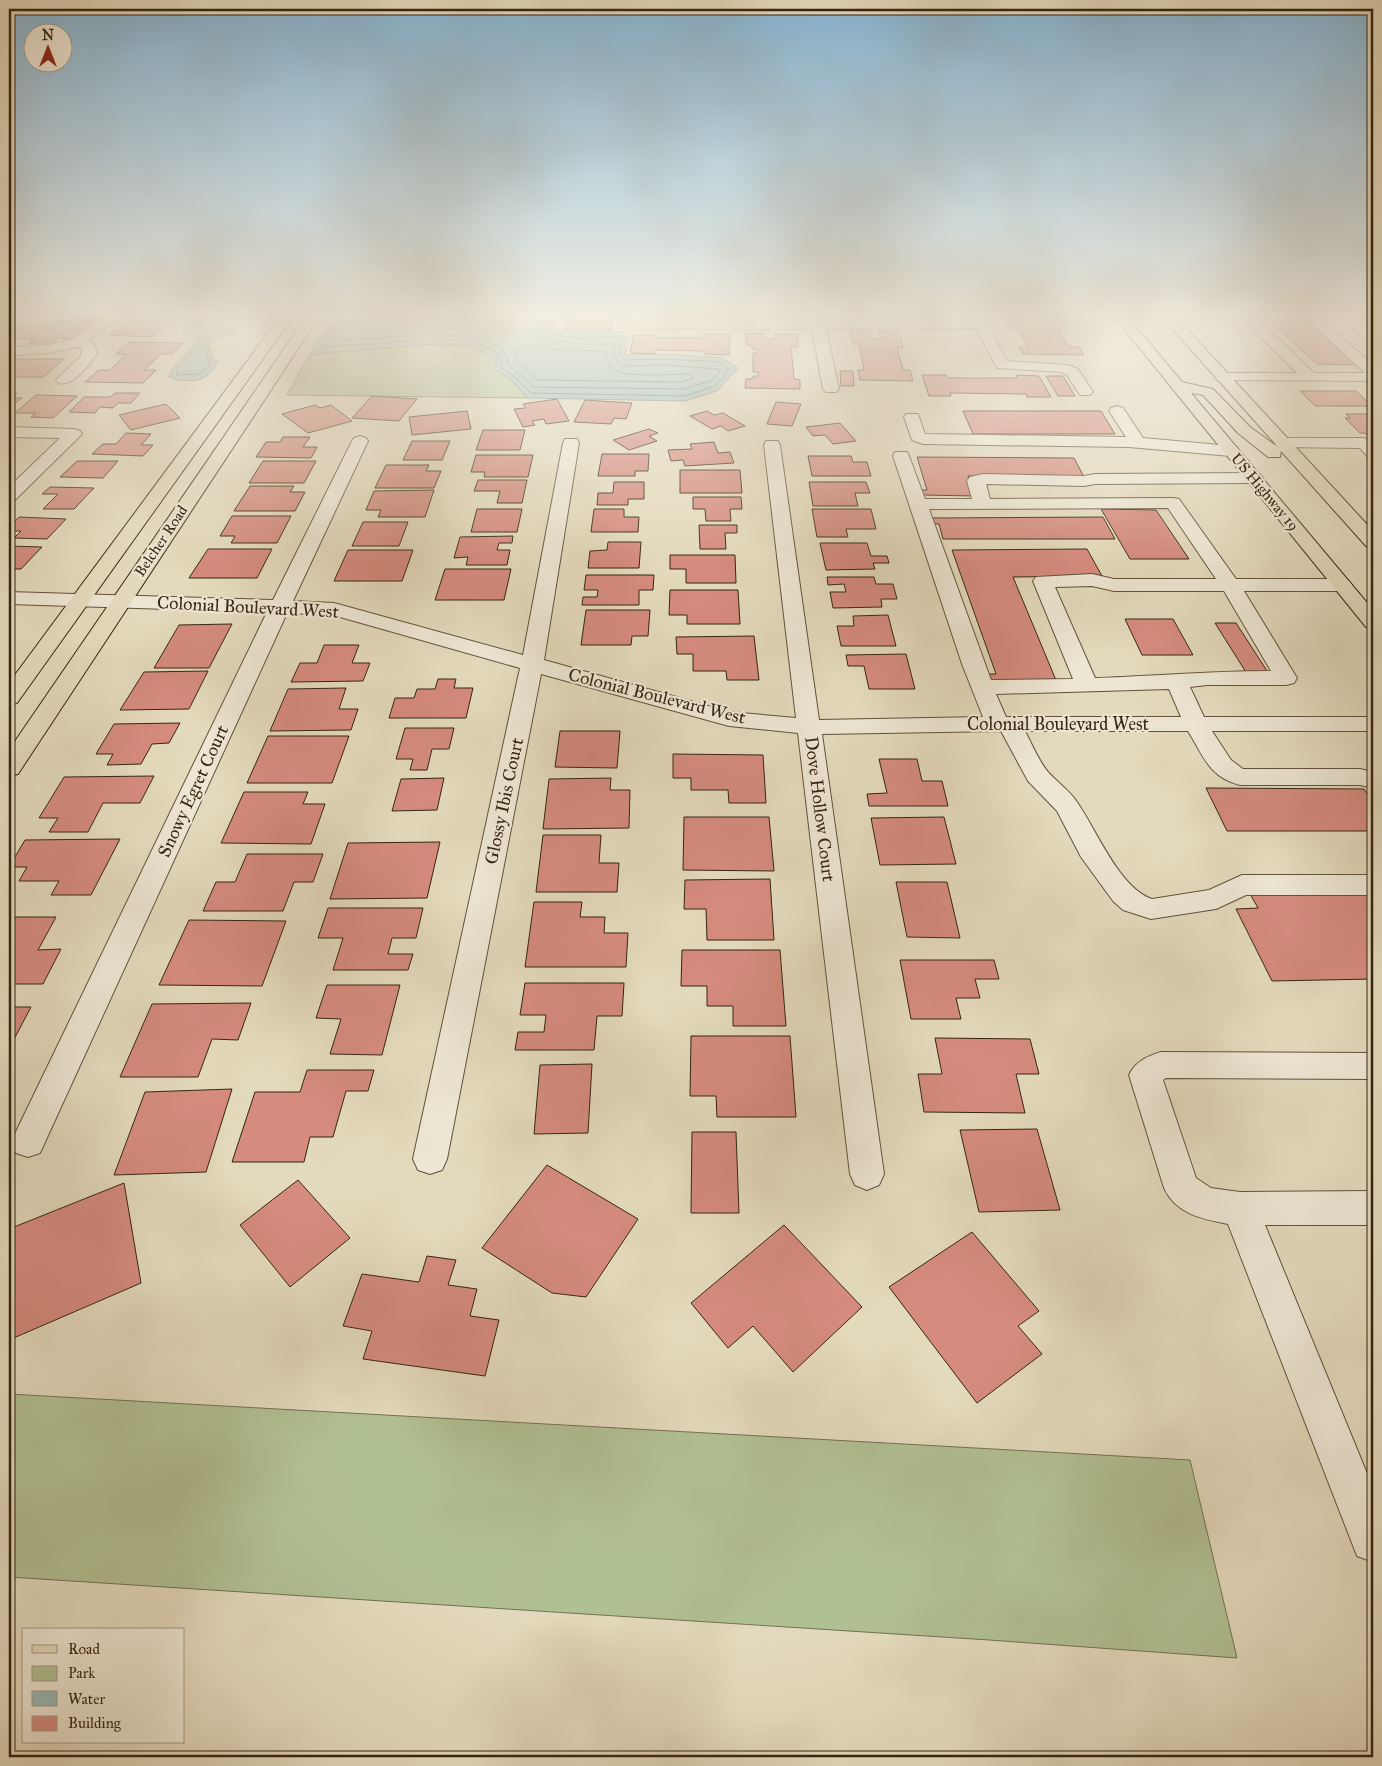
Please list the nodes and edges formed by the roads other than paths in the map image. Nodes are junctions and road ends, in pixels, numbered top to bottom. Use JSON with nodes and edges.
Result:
{"nodes":[{"id":1,"x":229,"y":396,"type":"edge"},
{"id":2,"x":259,"y":396,"type":"edge"},
{"id":3,"x":1186,"y":396,"type":"edge"},
{"id":4,"x":1212,"y":396,"type":"edge"},
{"id":5,"x":1240,"y":396,"type":"edge"},
{"id":6,"x":1117,"y":411,"type":"dead end"},
{"id":7,"x":912,"y":417,"type":"dead end"},
{"id":8,"x":9,"y":432,"type":"edge"},
{"id":9,"x":360,"y":441,"type":"dead end"},
{"id":10,"x":1137,"y":442,"type":"junction"},
{"id":11,"x":572,"y":443,"type":"dead end"},
{"id":12,"x":1283,"y":443,"type":"junction"},
{"id":13,"x":772,"y":445,"type":"dead end"},
{"id":14,"x":1370,"y":446,"type":"edge"},
{"id":15,"x":1232,"y":451,"type":"junction"},
{"id":16,"x":901,"y":456,"type":"dead end"},
{"id":17,"x":1158,"y":478,"type":"junction"},
{"id":18,"x":1254,"y":478,"type":"junction"},
{"id":19,"x":9,"y":496,"type":"edge"},
{"id":20,"x":1333,"y":498,"type":"junction"},
{"id":21,"x":1173,"y":503,"type":"junction"},
{"id":22,"x":918,"y":504,"type":"junction"},
{"id":23,"x":983,"y":504,"type":"junction"},
{"id":24,"x":1304,"y":540,"type":"junction"},
{"id":25,"x":1373,"y":542,"type":"edge"},
{"id":26,"x":1230,"y":585,"type":"junction"},
{"id":27,"x":1342,"y":585,"type":"junction"},
{"id":28,"x":1373,"y":594,"type":"edge"},
{"id":29,"x":9,"y":598,"type":"edge"},
{"id":30,"x":83,"y":598,"type":"junction"},
{"id":31,"x":121,"y":600,"type":"junction"},
{"id":32,"x":280,"y":606,"type":"junction"},
{"id":33,"x":1373,"y":623,"type":"edge"},
{"id":34,"x":532,"y":664,"type":"junction"},
{"id":35,"x":1177,"y":682,"type":"junction"},
{"id":36,"x":1086,"y":684,"type":"junction"},
{"id":37,"x":984,"y":687,"type":"junction"},
{"id":38,"x":9,"y":698,"type":"edge"},
{"id":39,"x":1195,"y":723,"type":"junction"},
{"id":40,"x":1003,"y":724,"type":"junction"},
{"id":41,"x":1373,"y":724,"type":"edge"},
{"id":42,"x":810,"y":727,"type":"junction"},
{"id":43,"x":9,"y":768,"type":"edge"},
{"id":44,"x":1373,"y":780,"type":"edge"},
{"id":45,"x":1373,"y":885,"type":"edge"},
{"id":46,"x":1373,"y":1066,"type":"edge"},
{"id":47,"x":28,"y":1142,"type":"dead end"},
{"id":48,"x":430,"y":1159,"type":"dead end"},
{"id":49,"x":867,"y":1174,"type":"dead end"},
{"id":50,"x":1373,"y":1208,"type":"edge"},
{"id":51,"x":1240,"y":1209,"type":"junction"},
{"id":52,"x":1373,"y":1540,"type":"edge"}],
"edges":[{"from":1,"to":30,"type":"main road","name":"Belcher Road"},
{"from":2,"to":31,"type":"main road","name":"Belcher Road"},
{"from":3,"to":15,"type":"main road","name":"US Highway 19"},
{"from":4,"to":20,"type":"main road"},
{"from":5,"to":12,"type":"main road"},
{"from":6,"to":10,"type":"street"},
{"from":7,"to":10,"type":"street"},
{"from":8,"to":19,"type":"street"},
{"from":9,"to":32,"type":"street","name":"Snowy Egret Court"},
{"from":10,"to":15,"type":"street"},
{"from":11,"to":34,"type":"street","name":"Glossy Ibis Court"},
{"from":12,"to":14,"type":"street"},
{"from":12,"to":20,"type":"main road"},
{"from":13,"to":42,"type":"street","name":"Dove Hollow Court"},
{"from":15,"to":18,"type":"main road","name":"US Highway 19"},
{"from":16,"to":22,"type":"street"},
{"from":17,"to":18,"type":"street"},
{"from":17,"to":21,"type":"street"},
{"from":17,"to":23,"type":"street"},
{"from":18,"to":24,"type":"main road","name":"US Highway 19"},
{"from":20,"to":25,"type":"main road"},
{"from":21,"to":23,"type":"street"},
{"from":21,"to":26,"type":"street"},
{"from":22,"to":23,"type":"street"},
{"from":22,"to":37,"type":"street"},
{"from":24,"to":27,"type":"main road","name":"US Highway 19"},
{"from":24,"to":28,"type":"main road"},
{"from":26,"to":27,"type":"street"},
{"from":26,"to":35,"type":"street"},
{"from":26,"to":36,"type":"street"},
{"from":27,"to":33,"type":"main road","name":"US Highway 19"},
{"from":29,"to":30,"type":"street","name":"Colonial Boulevard West"},
{"from":30,"to":31,"type":"street","name":"Colonial Boulevard West"},
{"from":30,"to":38,"type":"main road","name":"Belcher Road"},
{"from":31,"to":32,"type":"street","name":"Colonial Boulevard West"},
{"from":31,"to":43,"type":"main road","name":"Belcher Road"},
{"from":32,"to":34,"type":"street","name":"Colonial Boulevard West"},
{"from":32,"to":47,"type":"street","name":"Snowy Egret Court"},
{"from":34,"to":42,"type":"street","name":"Colonial Boulevard West"},
{"from":34,"to":48,"type":"street","name":"Glossy Ibis Court"},
{"from":35,"to":36,"type":"street"},
{"from":35,"to":39,"type":"street"},
{"from":36,"to":37,"type":"street"},
{"from":37,"to":40,"type":"street"},
{"from":39,"to":40,"type":"street","name":"Colonial Boulevard West"},
{"from":39,"to":41,"type":"street","name":"Colonial Boulevard West"},
{"from":39,"to":44,"type":"street"},
{"from":40,"to":42,"type":"street","name":"Colonial Boulevard West"},
{"from":40,"to":45,"type":"street"},
{"from":42,"to":49,"type":"street","name":"Dove Hollow Court"},
{"from":46,"to":51,"type":"street"},
{"from":50,"to":51,"type":"street"},
{"from":51,"to":52,"type":"street"}]}
